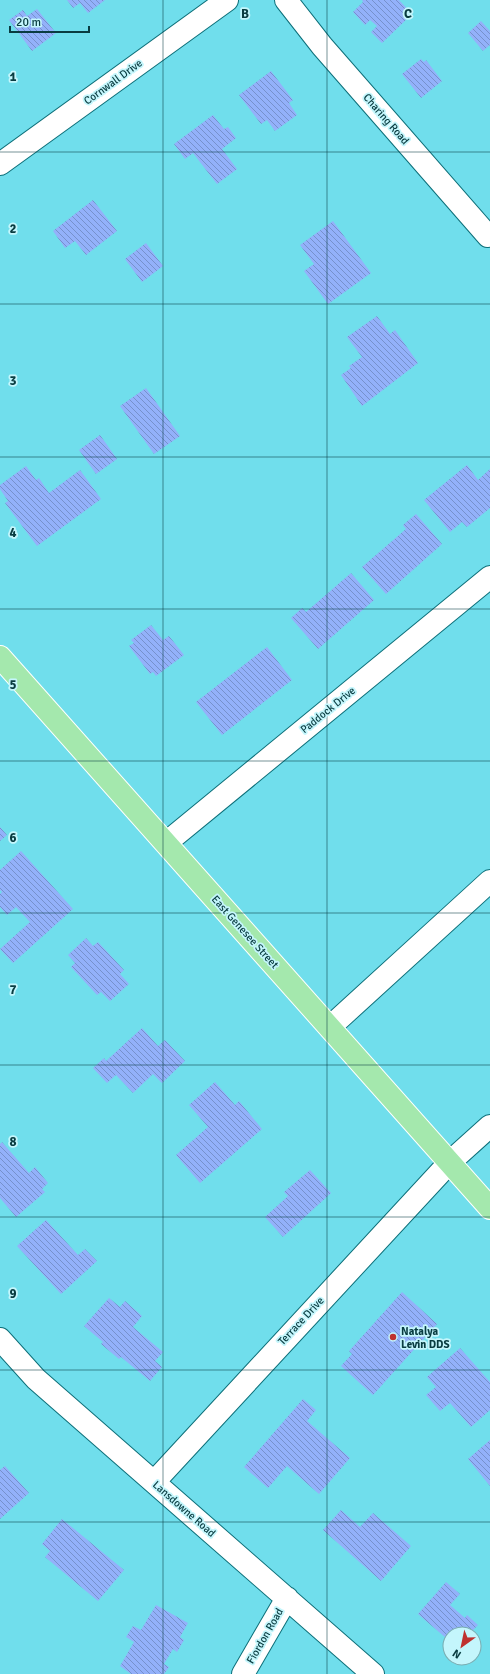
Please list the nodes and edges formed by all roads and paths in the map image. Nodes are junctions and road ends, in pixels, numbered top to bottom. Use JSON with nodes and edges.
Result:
{"nodes":[{"id":1,"x":227,"y":0,"type":"edge"},
{"id":2,"x":286,"y":0,"type":"edge"},
{"id":3,"x":0,"y":164,"type":"edge"},
{"id":4,"x":488,"y":236,"type":"dead end"},
{"id":5,"x":490,"y":577,"type":"edge"},
{"id":6,"x":0,"y":657,"type":"edge"},
{"id":7,"x":166,"y":843,"type":"junction"},
{"id":8,"x":490,"y":881,"type":"edge"},
{"id":9,"x":330,"y":1027,"type":"junction"},
{"id":10,"x":490,"y":1126,"type":"edge"},
{"id":11,"x":450,"y":1162,"type":"junction"},
{"id":12,"x":490,"y":1208,"type":"edge"},
{"id":13,"x":3,"y":1348,"type":"edge"},
{"id":14,"x":154,"y":1482,"type":"junction"},
{"id":15,"x":287,"y":1598,"type":"junction"},
{"id":16,"x":243,"y":1674,"type":"edge"},
{"id":17,"x":373,"y":1674,"type":"edge"}],
"edges":[{"from":1,"to":3,"type":"street","name":"Cornwall Drive"},
{"from":2,"to":4,"type":"street","name":"Charing Road"},
{"from":5,"to":7,"type":"street","name":"Paddock Drive"},
{"from":6,"to":7,"type":"main road","name":"East Genesee Street"},
{"from":7,"to":9,"type":"main road","name":"East Genesee Street"},
{"from":8,"to":9,"type":"street"},
{"from":9,"to":11,"type":"main road","name":"East Genesee Street"},
{"from":10,"to":11,"type":"street","name":"Terrace Drive"},
{"from":11,"to":12,"type":"main road","name":"East Genesee Street"},
{"from":11,"to":14,"type":"street","name":"Terrace Drive"},
{"from":13,"to":14,"type":"street","name":"Lansdowne Road"},
{"from":14,"to":15,"type":"street","name":"Lansdowne Road"},
{"from":15,"to":16,"type":"street","name":"Fiordon Road"},
{"from":15,"to":17,"type":"street","name":"Lansdowne Road"}]}
